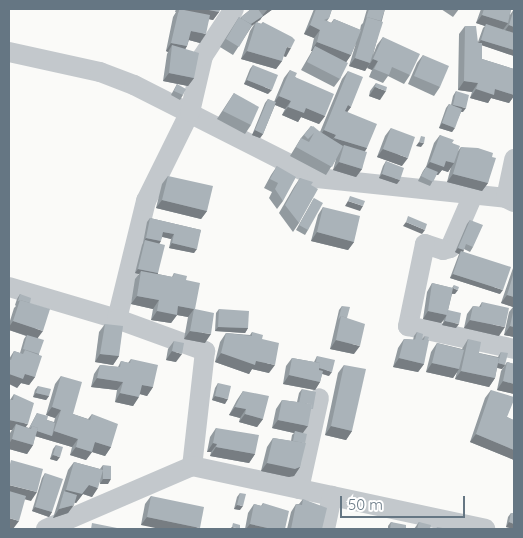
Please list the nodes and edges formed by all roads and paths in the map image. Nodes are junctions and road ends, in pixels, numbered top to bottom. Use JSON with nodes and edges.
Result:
{"nodes":[{"id":1,"x":234,"y":9,"type":"edge"},
{"id":2,"x":9,"y":52,"type":"edge"},
{"id":3,"x":190,"y":112,"type":"junction"},
{"id":4,"x":514,"y":159,"type":"edge"},
{"id":5,"x":473,"y":195,"type":"junction"},
{"id":6,"x":510,"y":200,"type":"edge"},
{"id":7,"x":9,"y":287,"type":"edge"},
{"id":8,"x":117,"y":319,"type":"junction"},
{"id":9,"x":514,"y":349,"type":"edge"},
{"id":10,"x":319,"y":398,"type":"dead end"},
{"id":11,"x":192,"y":466,"type":"junction"},
{"id":12,"x":300,"y":489,"type":"junction"},
{"id":13,"x":332,"y":496,"type":"junction"},
{"id":14,"x":46,"y":529,"type":"edge"},
{"id":15,"x":325,"y":529,"type":"edge"},
{"id":16,"x":485,"y":529,"type":"edge"}],
"edges":[{"from":1,"to":3,"type":"street"},
{"from":2,"to":3,"type":"street"},
{"from":3,"to":5,"type":"street"},
{"from":3,"to":8,"type":"street"},
{"from":4,"to":6,"type":"street"},
{"from":5,"to":6,"type":"street"},
{"from":5,"to":9,"type":"street"},
{"from":7,"to":8,"type":"street"},
{"from":8,"to":11,"type":"street"},
{"from":10,"to":12,"type":"street"},
{"from":11,"to":12,"type":"street"},
{"from":11,"to":14,"type":"street"},
{"from":12,"to":13,"type":"street"},
{"from":13,"to":15,"type":"street"},
{"from":13,"to":16,"type":"street"}]}
